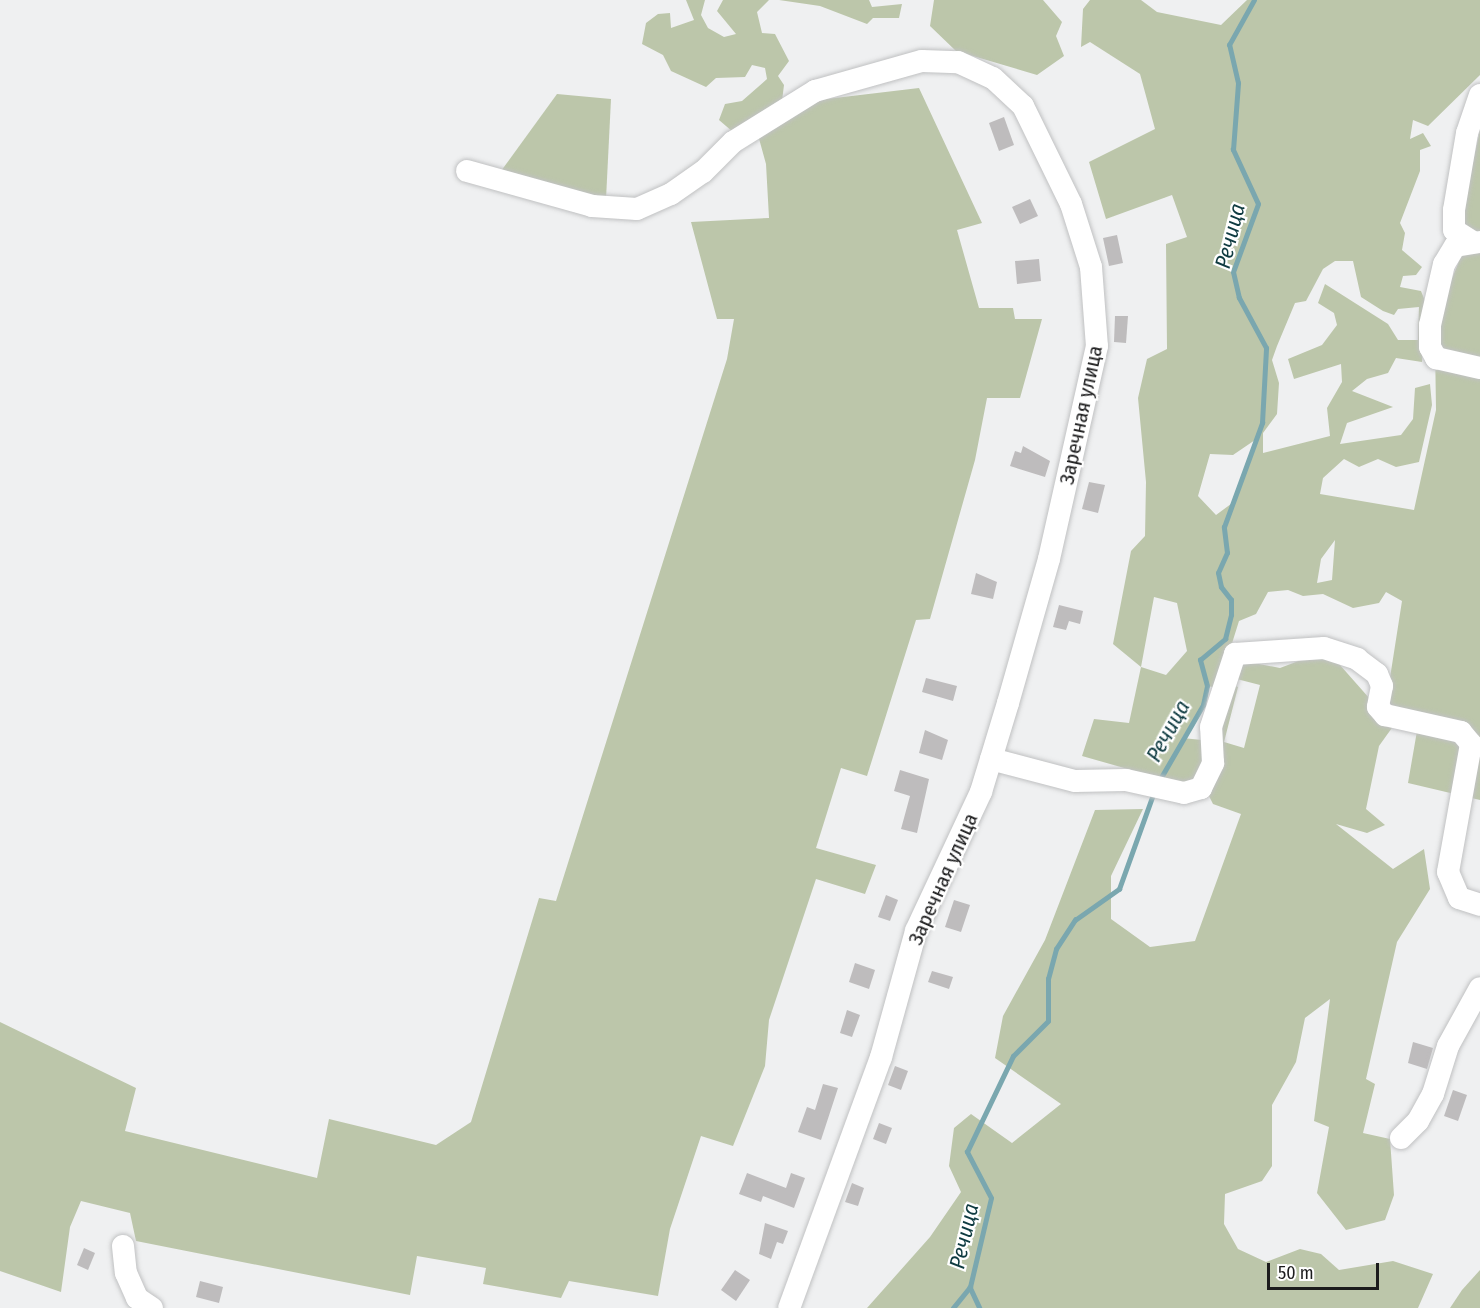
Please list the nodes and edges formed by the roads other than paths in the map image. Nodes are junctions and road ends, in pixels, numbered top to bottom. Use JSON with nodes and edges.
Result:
{"nodes":[{"id":1,"x":1480,"y":95,"type":"edge"},
{"id":2,"x":467,"y":171,"type":"dead end"},
{"id":3,"x":1476,"y":242,"type":"edge"},
{"id":4,"x":1480,"y":368,"type":"edge"},
{"id":5,"x":991,"y":759,"type":"junction"},
{"id":6,"x":1480,"y":905,"type":"edge"},
{"id":7,"x":1480,"y":988,"type":"edge"},
{"id":8,"x":1401,"y":1138,"type":"dead end"},
{"id":9,"x":123,"y":1246,"type":"dead end"},
{"id":10,"x":152,"y":1308,"type":"edge"},
{"id":11,"x":789,"y":1308,"type":"edge"}],
"edges":[{"from":1,"to":3,"type":"street"},
{"from":2,"to":5,"type":"street","name":"Заречная улица"},
{"from":3,"to":4,"type":"street"},
{"from":5,"to":6,"type":"street"},
{"from":5,"to":11,"type":"street","name":"Заречная улица"},
{"from":7,"to":8,"type":"street"},
{"from":9,"to":10,"type":"street"}]}
